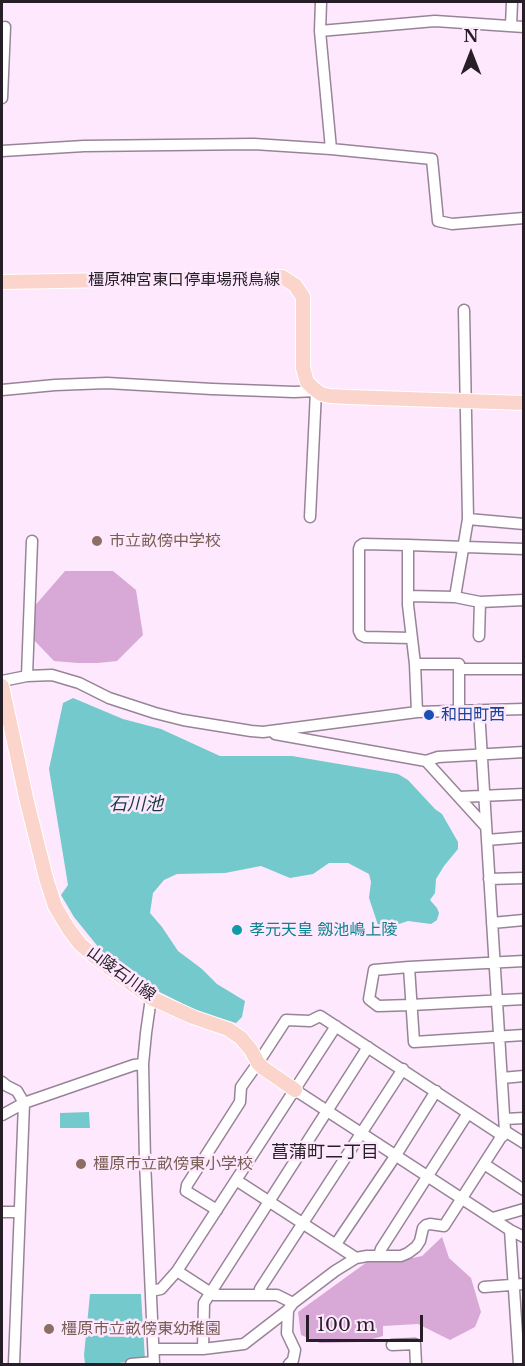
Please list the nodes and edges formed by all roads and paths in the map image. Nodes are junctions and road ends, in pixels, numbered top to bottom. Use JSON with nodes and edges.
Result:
{"nodes":[{"id":1,"x":321,"y":2,"type":"edge"},
{"id":2,"x":512,"y":2,"type":"edge"},
{"id":3,"x":511,"y":26,"type":"junction"},
{"id":4,"x":5,"y":27,"type":"dead end"},
{"id":5,"x":524,"y":27,"type":"edge"},
{"id":6,"x":320,"y":31,"type":"junction"},
{"id":7,"x":2,"y":98,"type":"edge"},
{"id":8,"x":332,"y":149,"type":"junction"},
{"id":9,"x":2,"y":151,"type":"edge"},
{"id":10,"x":524,"y":218,"type":"edge"},
{"id":11,"x":2,"y":282,"type":"edge"},
{"id":12,"x":464,"y":310,"type":"dead end"},
{"id":13,"x":2,"y":390,"type":"edge"},
{"id":14,"x":316,"y":391,"type":"junction"},
{"id":15,"x":465,"y":401,"type":"junction"},
{"id":16,"x":524,"y":403,"type":"edge"},
{"id":17,"x":310,"y":517,"type":"dead end"},
{"id":18,"x":468,"y":519,"type":"junction"},
{"id":19,"x":524,"y":524,"type":"edge"},
{"id":20,"x":32,"y":541,"type":"dead end"},
{"id":21,"x":408,"y":545,"type":"junction"},
{"id":22,"x":464,"y":547,"type":"junction"},
{"id":23,"x":524,"y":549,"type":"edge"},
{"id":24,"x":408,"y":596,"type":"junction"},
{"id":25,"x":455,"y":597,"type":"junction"},
{"id":26,"x":524,"y":600,"type":"edge"},
{"id":27,"x":480,"y":602,"type":"junction"},
{"id":28,"x":479,"y":636,"type":"dead end"},
{"id":29,"x":412,"y":638,"type":"junction"},
{"id":30,"x":415,"y":664,"type":"junction"},
{"id":31,"x":459,"y":669,"type":"junction"},
{"id":32,"x":524,"y":669,"type":"edge"},
{"id":33,"x":27,"y":676,"type":"junction"},
{"id":34,"x":2,"y":681,"type":"edge"},
{"id":35,"x":2,"y":686,"type":"edge"},
{"id":36,"x":524,"y":709,"type":"edge"},
{"id":37,"x":479,"y":710,"type":"junction"},
{"id":38,"x":459,"y":711,"type":"junction"},
{"id":39,"x":417,"y":712,"type":"junction"},
{"id":40,"x":263,"y":732,"type":"junction"},
{"id":41,"x":524,"y":752,"type":"edge"},
{"id":42,"x":481,"y":755,"type":"junction"},
{"id":43,"x":426,"y":761,"type":"junction"},
{"id":44,"x":524,"y":794,"type":"edge"},
{"id":45,"x":483,"y":796,"type":"junction"},
{"id":46,"x":459,"y":797,"type":"junction"},
{"id":47,"x":486,"y":827,"type":"junction"},
{"id":48,"x":524,"y":837,"type":"edge"},
{"id":49,"x":487,"y":840,"type":"junction"},
{"id":50,"x":524,"y":878,"type":"edge"},
{"id":51,"x":489,"y":879,"type":"junction"},
{"id":52,"x":524,"y":921,"type":"edge"},
{"id":53,"x":492,"y":923,"type":"junction"},
{"id":54,"x":524,"y":962,"type":"edge"},
{"id":55,"x":494,"y":963,"type":"junction"},
{"id":56,"x":409,"y":967,"type":"junction"},
{"id":57,"x":151,"y":998,"type":"junction"},
{"id":58,"x":524,"y":999,"type":"edge"},
{"id":59,"x":497,"y":1000,"type":"junction"},
{"id":60,"x":411,"y":1005,"type":"junction"},
{"id":61,"x":336,"y":1026,"type":"junction"},
{"id":62,"x":524,"y":1035,"type":"edge"},
{"id":63,"x":500,"y":1037,"type":"junction"},
{"id":64,"x":368,"y":1047,"type":"junction"},
{"id":65,"x":258,"y":1063,"type":"junction"},
{"id":66,"x":143,"y":1064,"type":"junction"},
{"id":67,"x":403,"y":1069,"type":"junction"},
{"id":68,"x":524,"y":1076,"type":"edge"},
{"id":69,"x":502,"y":1078,"type":"junction"},
{"id":70,"x":2,"y":1082,"type":"edge"},
{"id":71,"x":295,"y":1090,"type":"junction"},
{"id":72,"x":436,"y":1091,"type":"junction"},
{"id":73,"x":24,"y":1103,"type":"junction"},
{"id":74,"x":327,"y":1110,"type":"junction"},
{"id":75,"x":468,"y":1113,"type":"junction"},
{"id":76,"x":2,"y":1114,"type":"edge"},
{"id":77,"x":524,"y":1118,"type":"edge"},
{"id":78,"x":504,"y":1129,"type":"junction"},
{"id":79,"x":361,"y":1132,"type":"junction"},
{"id":80,"x":524,"y":1143,"type":"edge"},
{"id":81,"x":396,"y":1155,"type":"junction"},
{"id":82,"x":484,"y":1164,"type":"junction"},
{"id":83,"x":427,"y":1175,"type":"junction"},
{"id":84,"x":236,"y":1180,"type":"junction"},
{"id":85,"x":524,"y":1190,"type":"edge"},
{"id":86,"x":462,"y":1198,"type":"junction"},
{"id":87,"x":268,"y":1202,"type":"junction"},
{"id":88,"x":524,"y":1209,"type":"edge"},
{"id":89,"x":217,"y":1210,"type":"junction"},
{"id":90,"x":2,"y":1212,"type":"edge"},
{"id":91,"x":19,"y":1212,"type":"junction"},
{"id":92,"x":493,"y":1218,"type":"junction"},
{"id":93,"x":302,"y":1223,"type":"junction"},
{"id":94,"x":510,"y":1230,"type":"junction"},
{"id":95,"x":524,"y":1237,"type":"edge"},
{"id":96,"x":336,"y":1244,"type":"junction"},
{"id":97,"x":379,"y":1255,"type":"junction"},
{"id":98,"x":356,"y":1258,"type":"junction"},
{"id":99,"x":177,"y":1271,"type":"junction"},
{"id":100,"x":519,"y":1284,"type":"edge"},
{"id":101,"x":484,"y":1287,"type":"dead end"},
{"id":102,"x":151,"y":1291,"type":"junction"},
{"id":103,"x":210,"y":1293,"type":"junction"},
{"id":104,"x":259,"y":1295,"type":"junction"},
{"id":105,"x":291,"y":1306,"type":"junction"},
{"id":106,"x":520,"y":1332,"type":"edge"},
{"id":107,"x":392,"y":1345,"type":"dead end"},
{"id":108,"x":154,"y":1349,"type":"junction"},
{"id":109,"x":203,"y":1349,"type":"junction"},
{"id":110,"x":154,"y":1363,"type":"edge"},
{"id":111,"x":294,"y":1363,"type":"edge"},
{"id":112,"x":14,"y":1365,"type":"edge"},
{"id":113,"x":131,"y":1365,"type":"edge"},
{"id":114,"x":416,"y":1365,"type":"edge"},
{"id":115,"x":519,"y":1365,"type":"edge"}],
"edges":[{"from":1,"to":6,"type":"street"},
{"from":2,"to":3,"type":"street"},
{"from":3,"to":5,"type":"street"},
{"from":3,"to":6,"type":"street"},
{"from":4,"to":7,"type":"street"},
{"from":6,"to":8,"type":"street"},
{"from":8,"to":9,"type":"street"},
{"from":8,"to":10,"type":"street"},
{"from":11,"to":14,"type":"main road","name":"橿原神宮東口停車場飛鳥線"},
{"from":12,"to":15,"type":"street"},
{"from":13,"to":14,"type":"street"},
{"from":14,"to":15,"type":"main road"},
{"from":14,"to":17,"type":"street"},
{"from":15,"to":16,"type":"main road"},
{"from":15,"to":18,"type":"street"},
{"from":18,"to":19,"type":"street"},
{"from":18,"to":22,"type":"street"},
{"from":20,"to":33,"type":"street"},
{"from":21,"to":22,"type":"street"},
{"from":21,"to":24,"type":"street"},
{"from":21,"to":29,"type":"street"},
{"from":22,"to":23,"type":"street"},
{"from":22,"to":25,"type":"street"},
{"from":24,"to":25,"type":"street"},
{"from":24,"to":29,"type":"street"},
{"from":25,"to":27,"type":"street"},
{"from":26,"to":27,"type":"street"},
{"from":27,"to":28,"type":"street"},
{"from":29,"to":30,"type":"street"},
{"from":30,"to":31,"type":"street"},
{"from":30,"to":39,"type":"street"},
{"from":31,"to":32,"type":"street"},
{"from":31,"to":38,"type":"street"},
{"from":33,"to":34,"type":"street"},
{"from":33,"to":40,"type":"street"},
{"from":35,"to":57,"type":"main road","name":"山陵石川線"},
{"from":36,"to":37,"type":"street"},
{"from":37,"to":38,"type":"street"},
{"from":37,"to":42,"type":"street"},
{"from":38,"to":39,"type":"street"},
{"from":39,"to":40,"type":"street"},
{"from":40,"to":43,"type":"street"},
{"from":41,"to":42,"type":"street"},
{"from":42,"to":43,"type":"street"},
{"from":42,"to":45,"type":"street"},
{"from":43,"to":46,"type":"street"},
{"from":44,"to":45,"type":"street"},
{"from":45,"to":46,"type":"street"},
{"from":45,"to":47,"type":"street"},
{"from":46,"to":47,"type":"street"},
{"from":47,"to":49,"type":"street"},
{"from":48,"to":49,"type":"street"},
{"from":49,"to":51,"type":"street"},
{"from":50,"to":51,"type":"street"},
{"from":51,"to":53,"type":"street"},
{"from":52,"to":53,"type":"street"},
{"from":53,"to":55,"type":"street"},
{"from":54,"to":55,"type":"street"},
{"from":55,"to":56,"type":"street"},
{"from":55,"to":59,"type":"street"},
{"from":56,"to":60,"type":"street"},
{"from":56,"to":60,"type":"street"},
{"from":57,"to":65,"type":"main road","name":"山陵石川線"},
{"from":57,"to":66,"type":"street"},
{"from":58,"to":59,"type":"street"},
{"from":59,"to":60,"type":"street"},
{"from":59,"to":63,"type":"street"},
{"from":60,"to":63,"type":"street"},
{"from":61,"to":64,"type":"street"},
{"from":61,"to":65,"type":"street"},
{"from":61,"to":71,"type":"street"},
{"from":62,"to":63,"type":"street"},
{"from":63,"to":69,"type":"street"},
{"from":64,"to":67,"type":"street"},
{"from":64,"to":74,"type":"street"},
{"from":65,"to":71,"type":"main road","name":"山陵石川線"},
{"from":65,"to":89,"type":"street"},
{"from":66,"to":73,"type":"street"},
{"from":66,"to":102,"type":"street"},
{"from":67,"to":72,"type":"street"},
{"from":67,"to":79,"type":"street"},
{"from":68,"to":69,"type":"street"},
{"from":69,"to":78,"type":"street"},
{"from":70,"to":73,"type":"street"},
{"from":71,"to":74,"type":"street"},
{"from":71,"to":84,"type":"street"},
{"from":72,"to":75,"type":"street"},
{"from":72,"to":81,"type":"street"},
{"from":73,"to":76,"type":"street"},
{"from":73,"to":91,"type":"street"},
{"from":74,"to":79,"type":"street"},
{"from":74,"to":87,"type":"street"},
{"from":75,"to":78,"type":"street"},
{"from":75,"to":83,"type":"street"},
{"from":77,"to":78,"type":"street"},
{"from":78,"to":80,"type":"street"},
{"from":78,"to":82,"type":"street"},
{"from":79,"to":81,"type":"street"},
{"from":79,"to":93,"type":"street"},
{"from":81,"to":83,"type":"street"},
{"from":81,"to":96,"type":"street"},
{"from":82,"to":85,"type":"street"},
{"from":82,"to":86,"type":"street"},
{"from":83,"to":86,"type":"street"},
{"from":83,"to":97,"type":"street"},
{"from":84,"to":87,"type":"street"},
{"from":84,"to":89,"type":"street"},
{"from":86,"to":92,"type":"street"},
{"from":86,"to":97,"type":"street"},
{"from":87,"to":93,"type":"street"},
{"from":87,"to":103,"type":"street"},
{"from":88,"to":92,"type":"street"},
{"from":89,"to":99,"type":"street"},
{"from":90,"to":91,"type":"street"},
{"from":91,"to":112,"type":"street"},
{"from":92,"to":94,"type":"street"},
{"from":93,"to":96,"type":"street"},
{"from":93,"to":104,"type":"street"},
{"from":94,"to":95,"type":"street"},
{"from":94,"to":100,"type":"street"},
{"from":96,"to":98,"type":"street"},
{"from":97,"to":98,"type":"street"},
{"from":98,"to":105,"type":"street"},
{"from":99,"to":102,"type":"street"},
{"from":99,"to":103,"type":"street"},
{"from":100,"to":101,"type":"street"},
{"from":100,"to":106,"type":"street"},
{"from":102,"to":108,"type":"street"},
{"from":103,"to":104,"type":"street"},
{"from":103,"to":109,"type":"street"},
{"from":104,"to":105,"type":"street"},
{"from":105,"to":109,"type":"street"},
{"from":105,"to":111,"type":"street"},
{"from":106,"to":115,"type":"street"},
{"from":107,"to":114,"type":"street"},
{"from":108,"to":109,"type":"street"},
{"from":108,"to":110,"type":"street"},
{"from":110,"to":113,"type":"street"}]}
